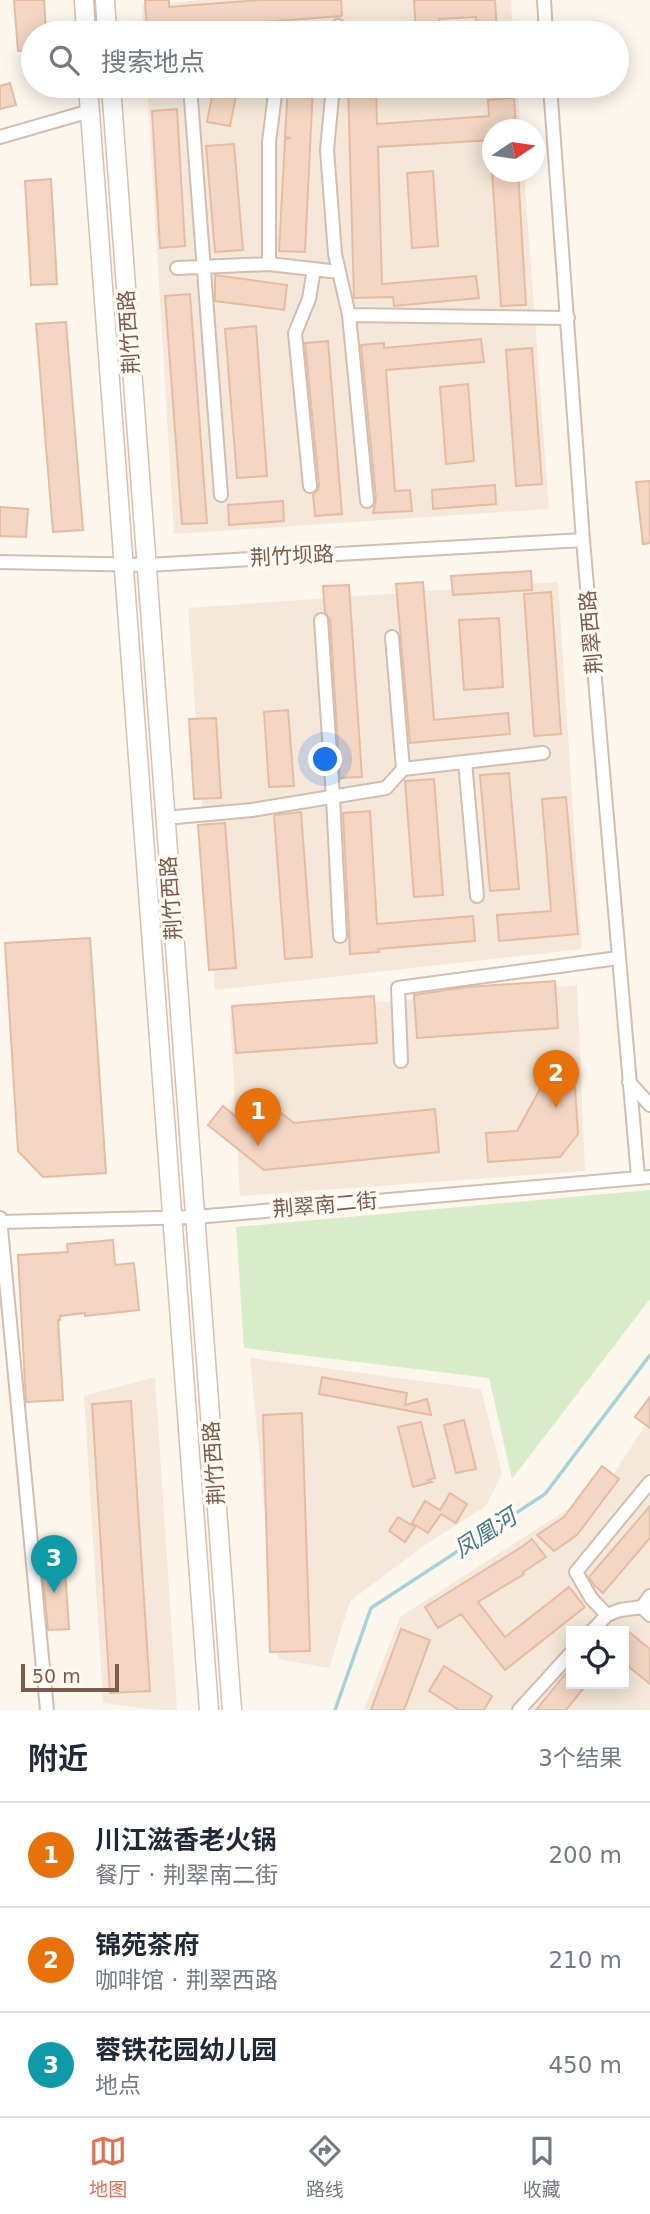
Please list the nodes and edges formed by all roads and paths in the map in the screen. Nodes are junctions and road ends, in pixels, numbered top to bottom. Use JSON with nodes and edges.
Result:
{"nodes":[{"id":1,"x":84,"y":0,"type":"edge"},
{"id":2,"x":105,"y":0,"type":"edge"},
{"id":3,"x":544,"y":0,"type":"edge"},
{"id":4,"x":85,"y":21,"type":"edge"},
{"id":5,"x":106,"y":21,"type":"edge"},
{"id":6,"x":545,"y":21,"type":"edge"},
{"id":7,"x":89,"y":98,"type":"edge"},
{"id":8,"x":112,"y":98,"type":"edge"},
{"id":9,"x":191,"y":98,"type":"edge"},
{"id":10,"x":274,"y":98,"type":"edge"},
{"id":11,"x":332,"y":98,"type":"edge"},
{"id":12,"x":551,"y":98,"type":"edge"},
{"id":13,"x":90,"y":111,"type":"junction"},
{"id":14,"x":0,"y":137,"type":"edge"},
{"id":15,"x":269,"y":264,"type":"junction"},
{"id":16,"x":204,"y":267,"type":"junction"},
{"id":17,"x":177,"y":268,"type":"dead end"},
{"id":18,"x":314,"y":269,"type":"junction"},
{"id":19,"x":339,"y":272,"type":"junction"},
{"id":20,"x":349,"y":315,"type":"junction"},
{"id":21,"x":568,"y":318,"type":"junction"},
{"id":22,"x":310,"y":486,"type":"dead end"},
{"id":23,"x":221,"y":495,"type":"dead end"},
{"id":24,"x":367,"y":501,"type":"dead end"},
{"id":25,"x":583,"y":540,"type":"junction"},
{"id":26,"x":0,"y":562,"type":"edge"},
{"id":27,"x":147,"y":565,"type":"junction"},
{"id":28,"x":122,"y":566,"type":"junction"},
{"id":29,"x":321,"y":620,"type":"dead end"},
{"id":30,"x":392,"y":638,"type":"dead end"},
{"id":31,"x":543,"y":753,"type":"dead end"},
{"id":32,"x":465,"y":762,"type":"junction"},
{"id":33,"x":403,"y":769,"type":"junction"},
{"id":34,"x":333,"y":797,"type":"junction"},
{"id":35,"x":165,"y":818,"type":"junction"},
{"id":36,"x":477,"y":896,"type":"dead end"},
{"id":37,"x":340,"y":936,"type":"dead end"},
{"id":38,"x":618,"y":958,"type":"junction"},
{"id":39,"x":401,"y":1061,"type":"dead end"},
{"id":40,"x":629,"y":1082,"type":"junction"},
{"id":41,"x":650,"y":1105,"type":"edge"},
{"id":42,"x":644,"y":1177,"type":"edge"},
{"id":43,"x":196,"y":1217,"type":"junction"},
{"id":44,"x":172,"y":1218,"type":"junction"},
{"id":45,"x":0,"y":1221,"type":"edge"},
{"id":46,"x":650,"y":1482,"type":"edge"},
{"id":47,"x":650,"y":1596,"type":"edge"},
{"id":48,"x":646,"y":1611,"type":"edge"},
{"id":49,"x":607,"y":1615,"type":"junction"},
{"id":50,"x":597,"y":1626,"type":"edge"},
{"id":51,"x":566,"y":1658,"type":"edge"},
{"id":52,"x":47,"y":1710,"type":"edge"},
{"id":53,"x":209,"y":1710,"type":"edge"},
{"id":54,"x":232,"y":1710,"type":"edge"},
{"id":55,"x":519,"y":1710,"type":"edge"}],
"edges":[{"from":1,"to":4,"type":"main road"},
{"from":2,"to":5,"type":"main road"},
{"from":3,"to":6,"type":"street"},
{"from":7,"to":13,"type":"main road","name":"荆竹西路"},
{"from":8,"to":27,"type":"main road","name":"荆竹西路"},
{"from":9,"to":16,"type":"street"},
{"from":10,"to":15,"type":"street"},
{"from":11,"to":19,"type":"street"},
{"from":12,"to":21,"type":"street","name":"荆翠西路"},
{"from":13,"to":14,"type":"street"},
{"from":13,"to":28,"type":"main road","name":"荆竹西路"},
{"from":15,"to":16,"type":"street"},
{"from":15,"to":18,"type":"street"},
{"from":16,"to":17,"type":"street"},
{"from":16,"to":23,"type":"street"},
{"from":18,"to":19,"type":"street"},
{"from":18,"to":22,"type":"street"},
{"from":19,"to":20,"type":"street"},
{"from":20,"to":21,"type":"street"},
{"from":20,"to":24,"type":"street"},
{"from":21,"to":25,"type":"street","name":"荆翠西路"},
{"from":25,"to":27,"type":"street","name":"荆竹坝路"},
{"from":25,"to":38,"type":"street","name":"荆翠西路"},
{"from":26,"to":28,"type":"street","name":"荆竹坝路"},
{"from":27,"to":28,"type":"street","name":"荆竹坝路"},
{"from":27,"to":35,"type":"main road","name":"荆竹西路"},
{"from":28,"to":44,"type":"main road","name":"荆竹西路"},
{"from":29,"to":34,"type":"street"},
{"from":30,"to":33,"type":"street"},
{"from":31,"to":32,"type":"street"},
{"from":32,"to":33,"type":"street"},
{"from":32,"to":36,"type":"street"},
{"from":33,"to":34,"type":"street"},
{"from":34,"to":35,"type":"street"},
{"from":34,"to":37,"type":"street"},
{"from":35,"to":43,"type":"main road","name":"荆竹西路"},
{"from":38,"to":39,"type":"street"},
{"from":38,"to":40,"type":"street","name":"荆翠西路"},
{"from":40,"to":41,"type":"street"},
{"from":40,"to":42,"type":"street","name":"荆翠西路"},
{"from":42,"to":43,"type":"street","name":"荆翠南二街"},
{"from":43,"to":44,"type":"street","name":"荆翠南二街"},
{"from":43,"to":54,"type":"main road","name":"荆竹西路"},
{"from":44,"to":45,"type":"street","name":"荆翠南二街"},
{"from":44,"to":53,"type":"main road","name":"荆竹西路"},
{"from":45,"to":52,"type":"street"},
{"from":46,"to":49,"type":"street"},
{"from":47,"to":48,"type":"street"},
{"from":48,"to":49,"type":"street"},
{"from":49,"to":50,"type":"street"},
{"from":51,"to":55,"type":"street"}]}
